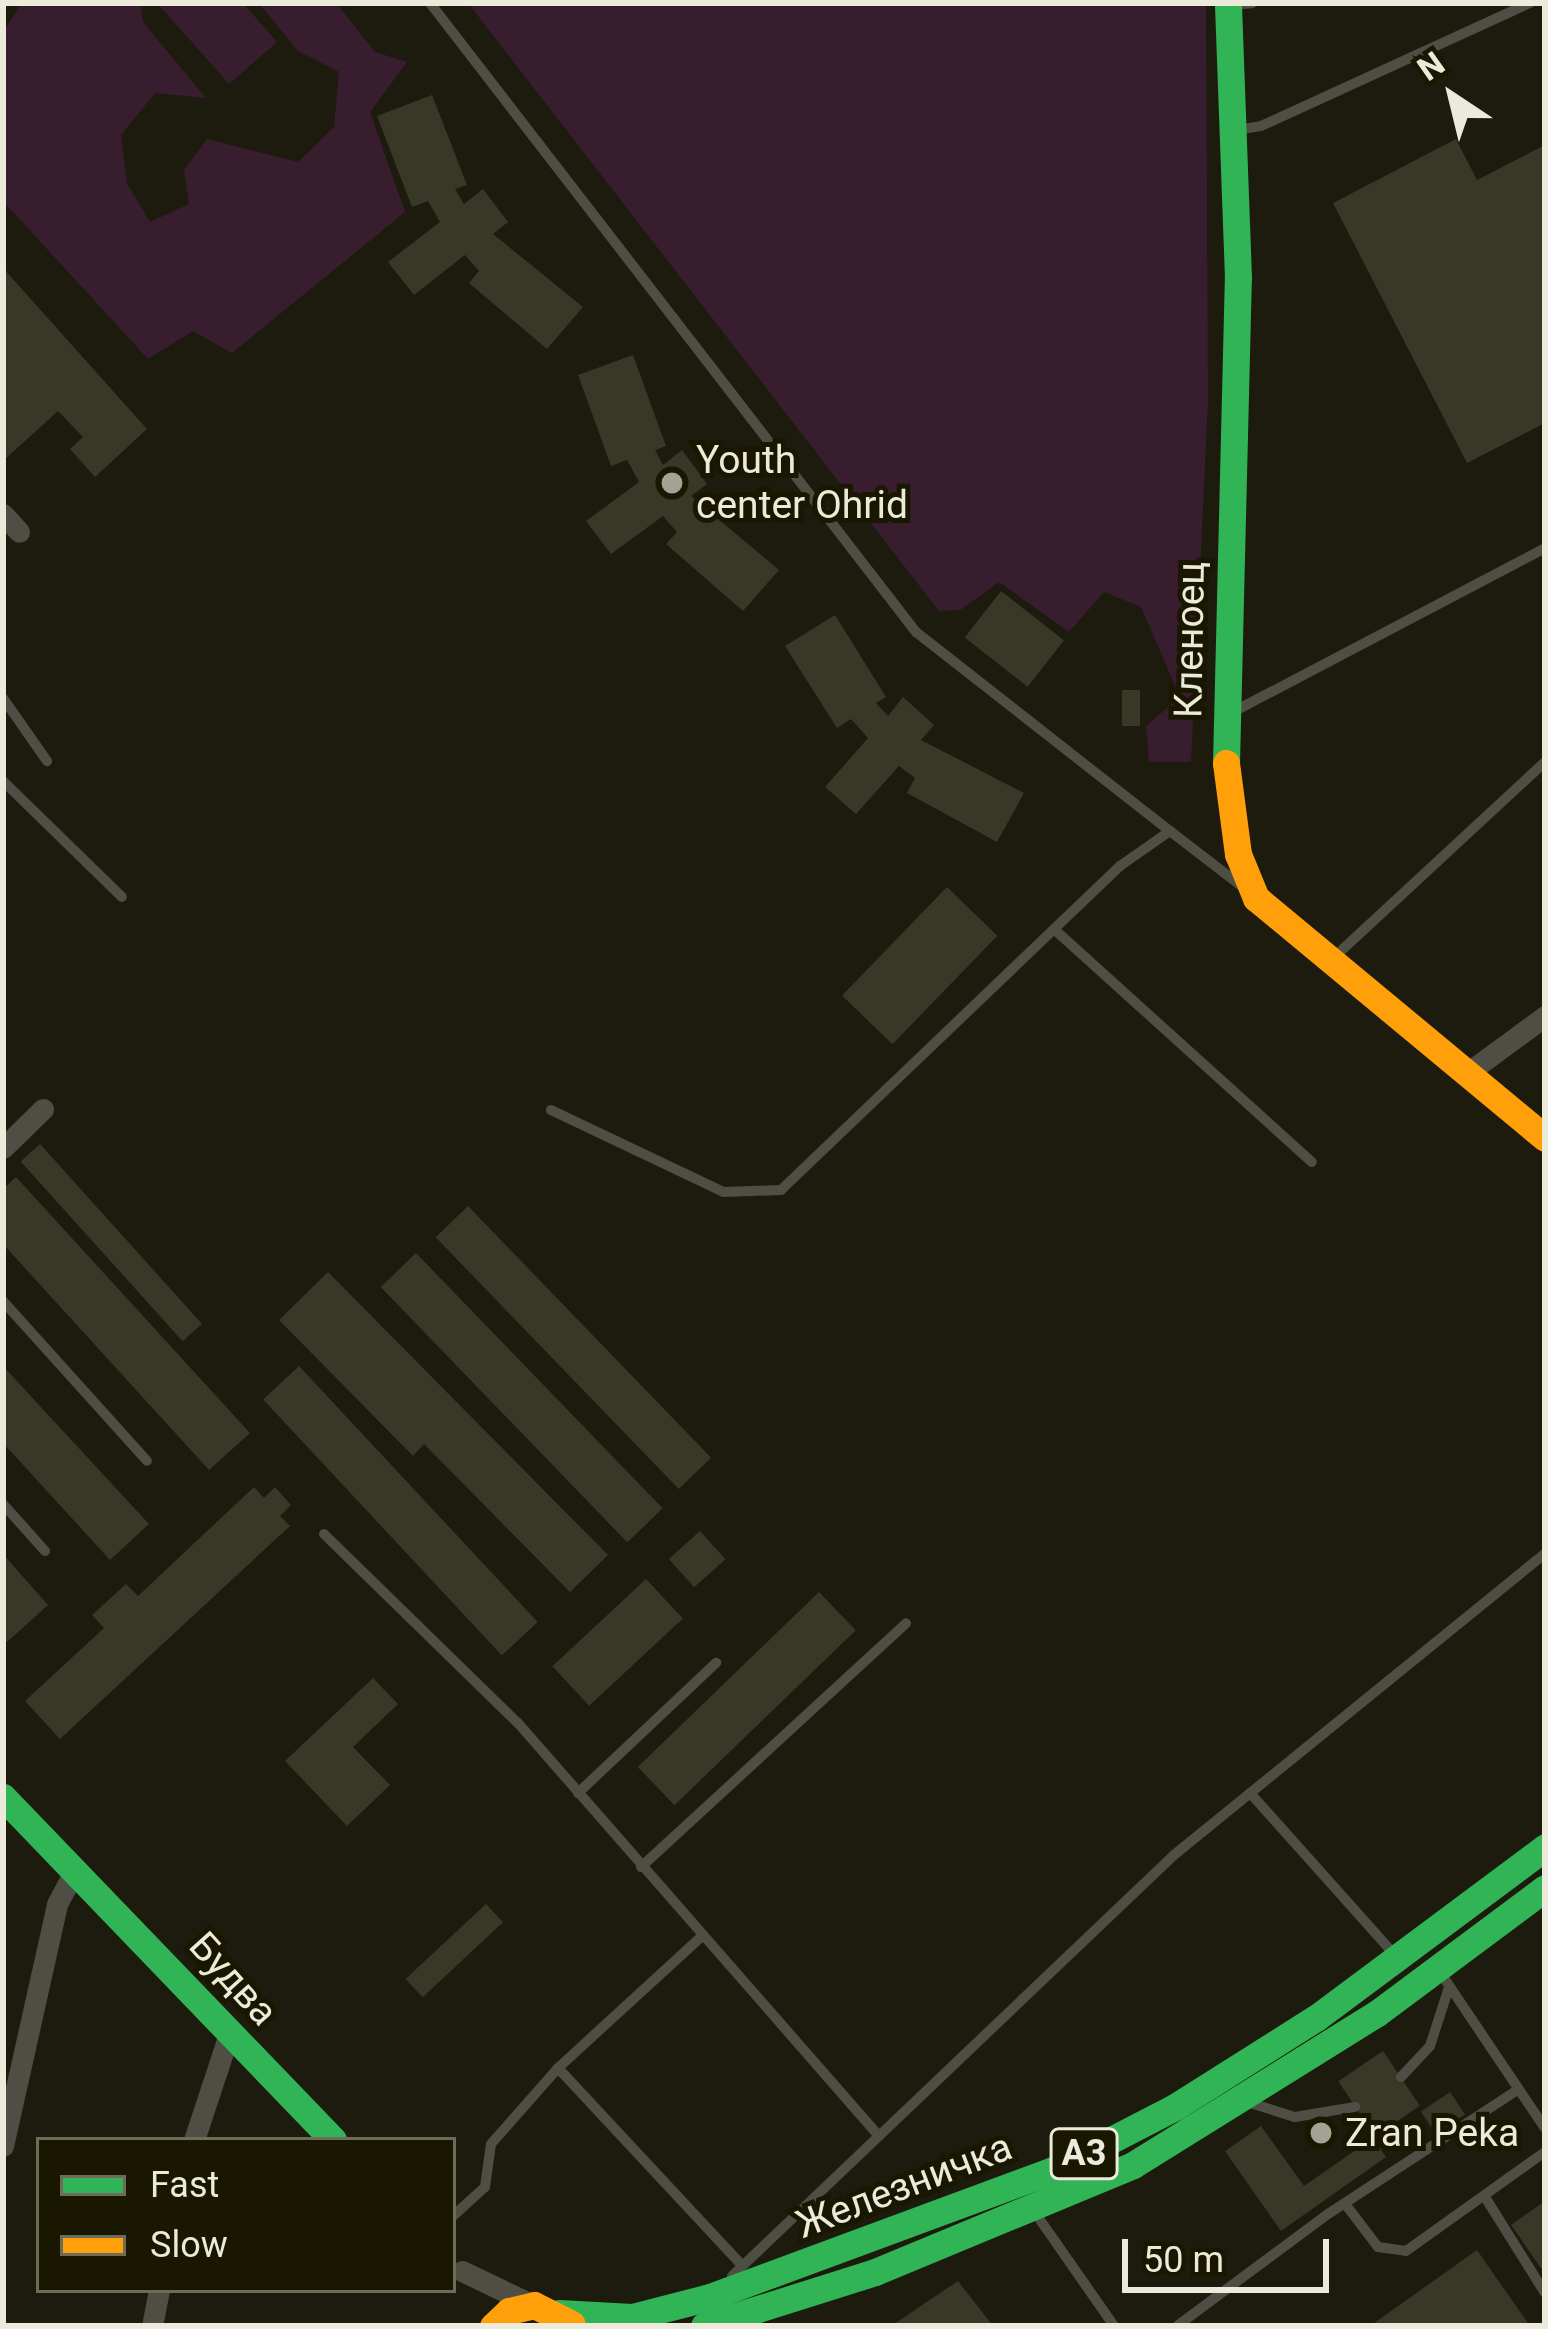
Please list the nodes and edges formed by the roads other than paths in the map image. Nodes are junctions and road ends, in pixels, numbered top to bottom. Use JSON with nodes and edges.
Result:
{"nodes":[{"id":1,"x":430,"y":3,"type":"edge"},
{"id":2,"x":1530,"y":3,"type":"edge"},
{"id":3,"x":1236,"y":4,"type":"edge"},
{"id":4,"x":1233,"y":130,"type":"junction"},
{"id":5,"x":3,"y":514,"type":"edge"},
{"id":6,"x":20,"y":532,"type":"dead end"},
{"id":7,"x":1545,"y":548,"type":"edge"},
{"id":8,"x":3,"y":698,"type":"edge"},
{"id":9,"x":1228,"y":713,"type":"junction"},
{"id":10,"x":47,"y":761,"type":"dead end"},
{"id":11,"x":1545,"y":762,"type":"edge"},
{"id":12,"x":3,"y":781,"type":"edge"},
{"id":13,"x":1170,"y":831,"type":"junction"},
{"id":14,"x":122,"y":897,"type":"dead end"},
{"id":15,"x":1256,"y":898,"type":"junction"},
{"id":16,"x":1055,"y":929,"type":"junction"},
{"id":17,"x":1327,"y":963,"type":"junction"},
{"id":18,"x":1545,"y":1016,"type":"edge"},
{"id":19,"x":1466,"y":1074,"type":"junction"},
{"id":20,"x":43,"y":1109,"type":"dead end"},
{"id":21,"x":551,"y":1110,"type":"dead end"},
{"id":22,"x":1545,"y":1138,"type":"edge"},
{"id":23,"x":3,"y":1148,"type":"edge"},
{"id":24,"x":1312,"y":1162,"type":"dead end"},
{"id":25,"x":3,"y":1301,"type":"edge"},
{"id":26,"x":147,"y":1461,"type":"dead end"},
{"id":27,"x":3,"y":1504,"type":"edge"},
{"id":28,"x":324,"y":1534,"type":"dead end"},
{"id":29,"x":45,"y":1551,"type":"dead end"},
{"id":30,"x":1545,"y":1553,"type":"edge"},
{"id":31,"x":906,"y":1623,"type":"dead end"},
{"id":32,"x":716,"y":1664,"type":"dead end"},
{"id":33,"x":578,"y":1793,"type":"junction"},
{"id":34,"x":1250,"y":1793,"type":"junction"},
{"id":35,"x":3,"y":1797,"type":"edge"},
{"id":36,"x":1545,"y":1846,"type":"edge"},
{"id":37,"x":641,"y":1868,"type":"junction"},
{"id":38,"x":76,"y":1869,"type":"junction"},
{"id":39,"x":1545,"y":1888,"type":"edge"},
{"id":40,"x":701,"y":1937,"type":"junction"},
{"id":41,"x":1398,"y":1959,"type":"junction"},
{"id":42,"x":1444,"y":1977,"type":"junction"},
{"id":43,"x":229,"y":2034,"type":"junction"},
{"id":44,"x":558,"y":2068,"type":"junction"},
{"id":45,"x":1401,"y":2077,"type":"dead end"},
{"id":46,"x":1520,"y":2089,"type":"junction"},
{"id":47,"x":1244,"y":2101,"type":"junction"},
{"id":48,"x":1355,"y":2107,"type":"dead end"},
{"id":49,"x":1545,"y":2128,"type":"edge"},
{"id":50,"x":878,"y":2135,"type":"junction"},
{"id":51,"x":195,"y":2137,"type":"edge"},
{"id":52,"x":330,"y":2137,"type":"edge"},
{"id":53,"x":3,"y":2146,"type":"edge"},
{"id":54,"x":1545,"y":2152,"type":"edge"},
{"id":55,"x":1485,"y":2197,"type":"junction"},
{"id":56,"x":1346,"y":2205,"type":"junction"},
{"id":57,"x":1034,"y":2211,"type":"junction"},
{"id":58,"x":456,"y":2213,"type":"edge"},
{"id":59,"x":742,"y":2265,"type":"junction"},
{"id":60,"x":457,"y":2266,"type":"edge"},
{"id":61,"x":158,"y":2293,"type":"edge"},
{"id":62,"x":1545,"y":2293,"type":"edge"},
{"id":63,"x":710,"y":2297,"type":"junction"},
{"id":64,"x":556,"y":2314,"type":"edge"},
{"id":65,"x":152,"y":2326,"type":"edge"},
{"id":66,"x":490,"y":2326,"type":"edge"},
{"id":67,"x":704,"y":2326,"type":"edge"},
{"id":68,"x":1114,"y":2326,"type":"edge"},
{"id":69,"x":1177,"y":2326,"type":"edge"}],
"edges":[{"from":1,"to":13,"type":"lane"},
{"from":2,"to":4,"type":"lane"},
{"from":3,"to":4,"type":"main road","name":"Кленоец"},
{"from":4,"to":9,"type":"main road","name":"Кленоец"},
{"from":5,"to":6,"type":"street"},
{"from":7,"to":9,"type":"lane"},
{"from":8,"to":10,"type":"lane"},
{"from":9,"to":15,"type":"main road","name":"Кленоец"},
{"from":11,"to":17,"type":"lane"},
{"from":12,"to":14,"type":"lane"},
{"from":13,"to":15,"type":"lane"},
{"from":13,"to":16,"type":"lane"},
{"from":15,"to":17,"type":"main road","name":"Кленоец"},
{"from":16,"to":21,"type":"lane"},
{"from":16,"to":24,"type":"lane"},
{"from":17,"to":19,"type":"main road","name":"Кленоец"},
{"from":18,"to":19,"type":"street"},
{"from":19,"to":22,"type":"main road","name":"Кленоец"},
{"from":20,"to":23,"type":"street"},
{"from":25,"to":26,"type":"lane"},
{"from":27,"to":29,"type":"lane"},
{"from":28,"to":33,"type":"lane"},
{"from":30,"to":34,"type":"lane"},
{"from":31,"to":37,"type":"lane"},
{"from":32,"to":33,"type":"lane"},
{"from":33,"to":37,"type":"lane"},
{"from":34,"to":41,"type":"lane"},
{"from":34,"to":50,"type":"lane"},
{"from":35,"to":38,"type":"main road","name":"Будва"},
{"from":36,"to":41,"type":"main road","name":"Железничка","number":"A3"},
{"from":37,"to":40,"type":"lane"},
{"from":38,"to":43,"type":"main road","name":"Будва"},
{"from":38,"to":53,"type":"street"},
{"from":39,"to":42,"type":"main road","name":"Железничка","number":"A3"},
{"from":40,"to":44,"type":"lane"},
{"from":40,"to":50,"type":"lane"},
{"from":41,"to":63,"type":"main road","name":"Железничка","number":"A3"},
{"from":42,"to":45,"type":"lane"},
{"from":42,"to":46,"type":"lane"},
{"from":42,"to":47,"type":"main road","name":"Железничка","number":"A3"},
{"from":43,"to":51,"type":"street"},
{"from":43,"to":52,"type":"main road","name":"Будва"},
{"from":44,"to":58,"type":"lane"},
{"from":44,"to":59,"type":"lane"},
{"from":46,"to":49,"type":"lane"},
{"from":46,"to":56,"type":"lane"},
{"from":47,"to":48,"type":"lane"},
{"from":47,"to":57,"type":"main road","name":"Железничка","number":"A3"},
{"from":50,"to":59,"type":"lane"},
{"from":54,"to":55,"type":"lane"},
{"from":55,"to":56,"type":"lane"},
{"from":55,"to":62,"type":"lane"},
{"from":56,"to":69,"type":"lane"},
{"from":57,"to":67,"type":"main road","name":"Железничка","number":"A3"},
{"from":57,"to":68,"type":"lane"},
{"from":59,"to":63,"type":"lane"},
{"from":60,"to":64,"type":"street"},
{"from":60,"to":66,"type":"street"},
{"from":61,"to":65,"type":"street"},
{"from":63,"to":64,"type":"main road","name":"Железничка","number":"A3"},
{"from":64,"to":66,"type":"main road"}]}
